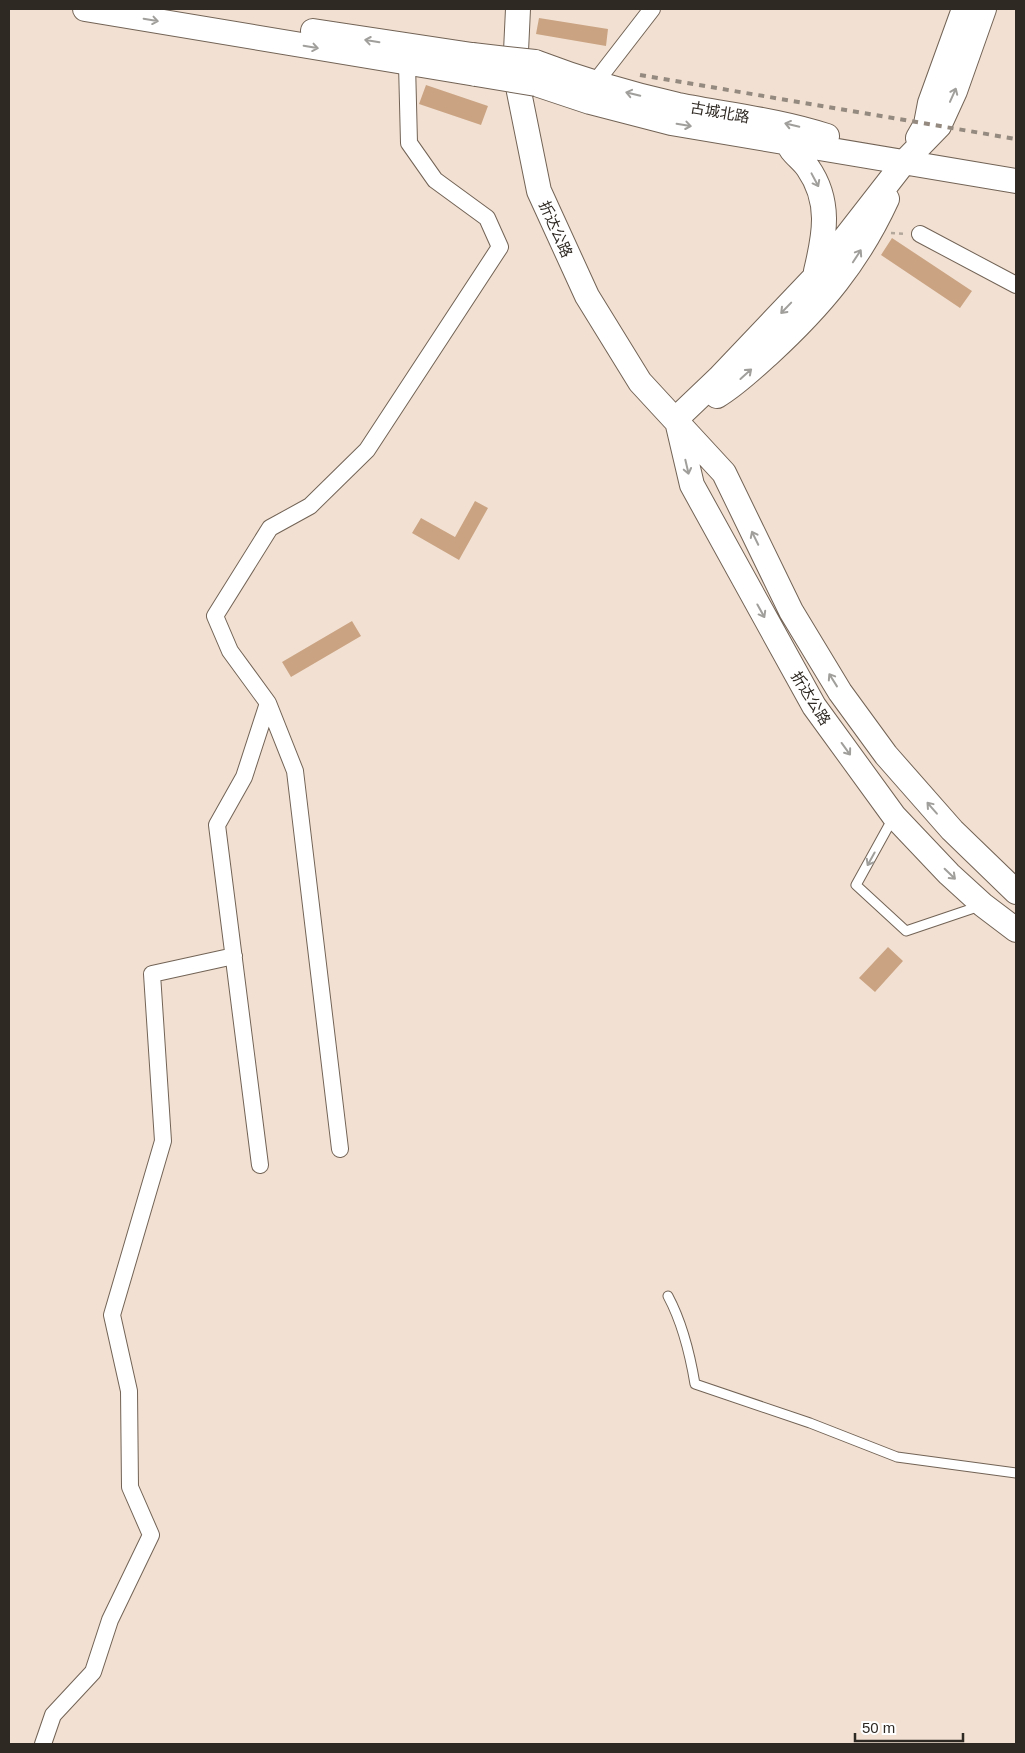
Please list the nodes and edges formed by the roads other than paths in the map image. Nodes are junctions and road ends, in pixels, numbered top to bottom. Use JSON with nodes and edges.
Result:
{"nodes":[{"id":1,"x":85,"y":9,"type":"edge"},
{"id":2,"x":176,"y":9,"type":"edge"},
{"id":3,"x":518,"y":9,"type":"edge"},
{"id":4,"x":652,"y":9,"type":"edge"},
{"id":5,"x":964,"y":9,"type":"edge"},
{"id":6,"x":984,"y":9,"type":"edge"},
{"id":7,"x":409,"y":56,"type":"junction"},
{"id":8,"x":592,"y":93,"type":"junction"},
{"id":9,"x":787,"y":141,"type":"junction"},
{"id":10,"x":905,"y":161,"type":"junction"},
{"id":11,"x":1016,"y":182,"type":"edge"},
{"id":12,"x":920,"y":234,"type":"dead end"},
{"id":13,"x":814,"y":278,"type":"junction"},
{"id":14,"x":1016,"y":285,"type":"edge"},
{"id":15,"x":676,"y":419,"type":"junction"},
{"id":16,"x":268,"y":703,"type":"junction"},
{"id":17,"x":894,"y":816,"type":"junction"},
{"id":18,"x":1016,"y":892,"type":"edge"},
{"id":19,"x":984,"y":905,"type":"junction"},
{"id":20,"x":1016,"y":930,"type":"edge"},
{"id":21,"x":234,"y":956,"type":"junction"},
{"id":22,"x":340,"y":1149,"type":"dead end"},
{"id":23,"x":260,"y":1165,"type":"dead end"},
{"id":24,"x":668,"y":1296,"type":"dead end"},
{"id":25,"x":1016,"y":1473,"type":"edge"},
{"id":26,"x":42,"y":1744,"type":"edge"}],
"edges":[{"from":1,"to":7,"type":"main road","one_way":true},
{"from":7,"to":2,"type":"main road","one_way":true},
{"from":3,"to":15,"type":"main road","name":"折达公路"},
{"from":4,"to":8,"type":"street"},
{"from":5,"to":10,"type":"main road"},
{"from":10,"to":6,"type":"main road","one_way":true},
{"from":7,"to":8,"type":"main road","name":"古城北路","bridge":true},
{"from":7,"to":16,"type":"street"},
{"from":8,"to":9,"type":"main road","name":"古城北路","one_way":true},
{"from":10,"to":8,"type":"main road","name":"古城北路","one_way":true},
{"from":9,"to":10,"type":"main road","name":"古城北路"},
{"from":9,"to":13,"type":"main road","one_way":true},
{"from":10,"to":11,"type":"main road","name":"古城北路"},
{"from":10,"to":13,"type":"main road"},
{"from":15,"to":10,"type":"main road","one_way":true},
{"from":12,"to":14,"type":"street"},
{"from":13,"to":15,"type":"main road","one_way":true},
{"from":15,"to":17,"type":"main road","name":"折达公路","one_way":true},
{"from":18,"to":15,"type":"main road","name":"折达公路","one_way":true},
{"from":16,"to":21,"type":"street"},
{"from":16,"to":22,"type":"street"},
{"from":17,"to":19,"type":"main road","name":"折达公路","one_way":true},
{"from":17,"to":19,"type":"lane","one_way":true},
{"from":19,"to":20,"type":"main road","name":"折达公路"},
{"from":21,"to":23,"type":"street"},
{"from":21,"to":26,"type":"street"},
{"from":24,"to":25,"type":"lane"}]}
